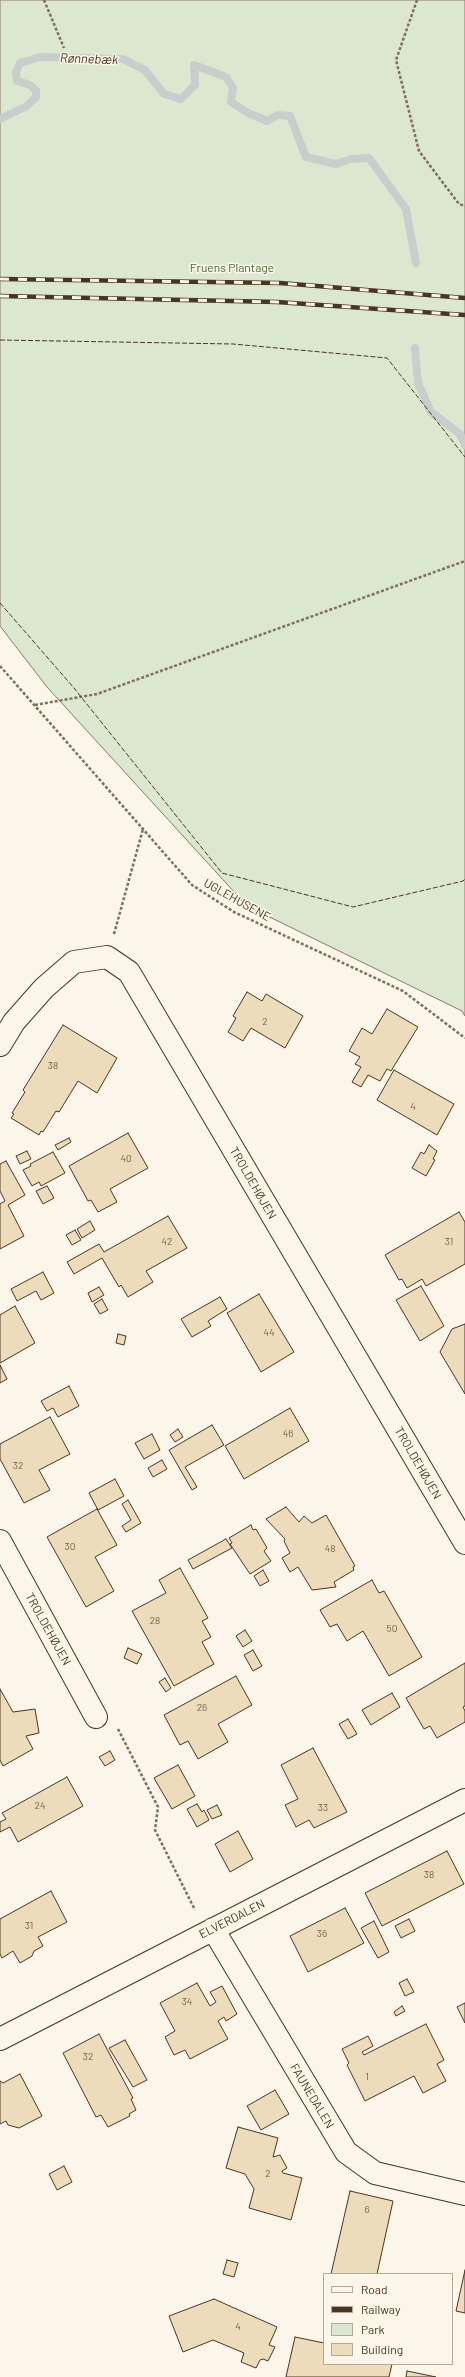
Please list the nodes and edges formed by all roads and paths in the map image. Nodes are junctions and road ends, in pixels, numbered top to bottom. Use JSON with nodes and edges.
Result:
{"nodes":[{"id":1,"x":44,"y":0,"type":"edge"},
{"id":2,"x":417,"y":0,"type":"edge"},
{"id":3,"x":64,"y":48,"type":"dead end"},
{"id":4,"x":465,"y":206,"type":"edge"},
{"id":5,"x":465,"y":561,"type":"edge"},
{"id":6,"x":0,"y":666,"type":"edge"},
{"id":7,"x":34,"y":705,"type":"junction"},
{"id":8,"x":143,"y":829,"type":"junction"},
{"id":9,"x":107,"y":957,"type":"junction"},
{"id":10,"x":465,"y":1038,"type":"edge"},
{"id":11,"x":0,"y":1045,"type":"edge"},
{"id":12,"x":0,"y":1540,"type":"edge"},
{"id":13,"x":465,"y":1543,"type":"edge"},
{"id":14,"x":96,"y":1717,"type":"joint"},
{"id":15,"x":465,"y":1800,"type":"edge"},
{"id":16,"x":213,"y":1929,"type":"junction"},
{"id":17,"x":0,"y":2039,"type":"edge"},
{"id":18,"x":465,"y":2194,"type":"edge"}],
"edges":[{"from":1,"to":3,"type":"path"},
{"from":2,"to":4,"type":"path"},
{"from":5,"to":7,"type":"path"},
{"from":6,"to":7,"type":"path","name":"UGLEHUSENE"},
{"from":7,"to":8,"type":"path","name":"UGLEHUSENE"},
{"from":8,"to":9,"type":"path"},
{"from":8,"to":10,"type":"path","name":"UGLEHUSENE"},
{"from":9,"to":11,"type":"street"},
{"from":9,"to":13,"type":"street","name":"TROLDEHØJEN"},
{"from":12,"to":14,"type":"street","name":"TROLDEHØJEN"},
{"from":14,"to":16,"type":"path"},
{"from":15,"to":16,"type":"street","name":"ELVERDALEN"},
{"from":16,"to":17,"type":"street","name":"ELVERDALEN"},
{"from":16,"to":18,"type":"street","name":"FAUNEDALEN"}]}
